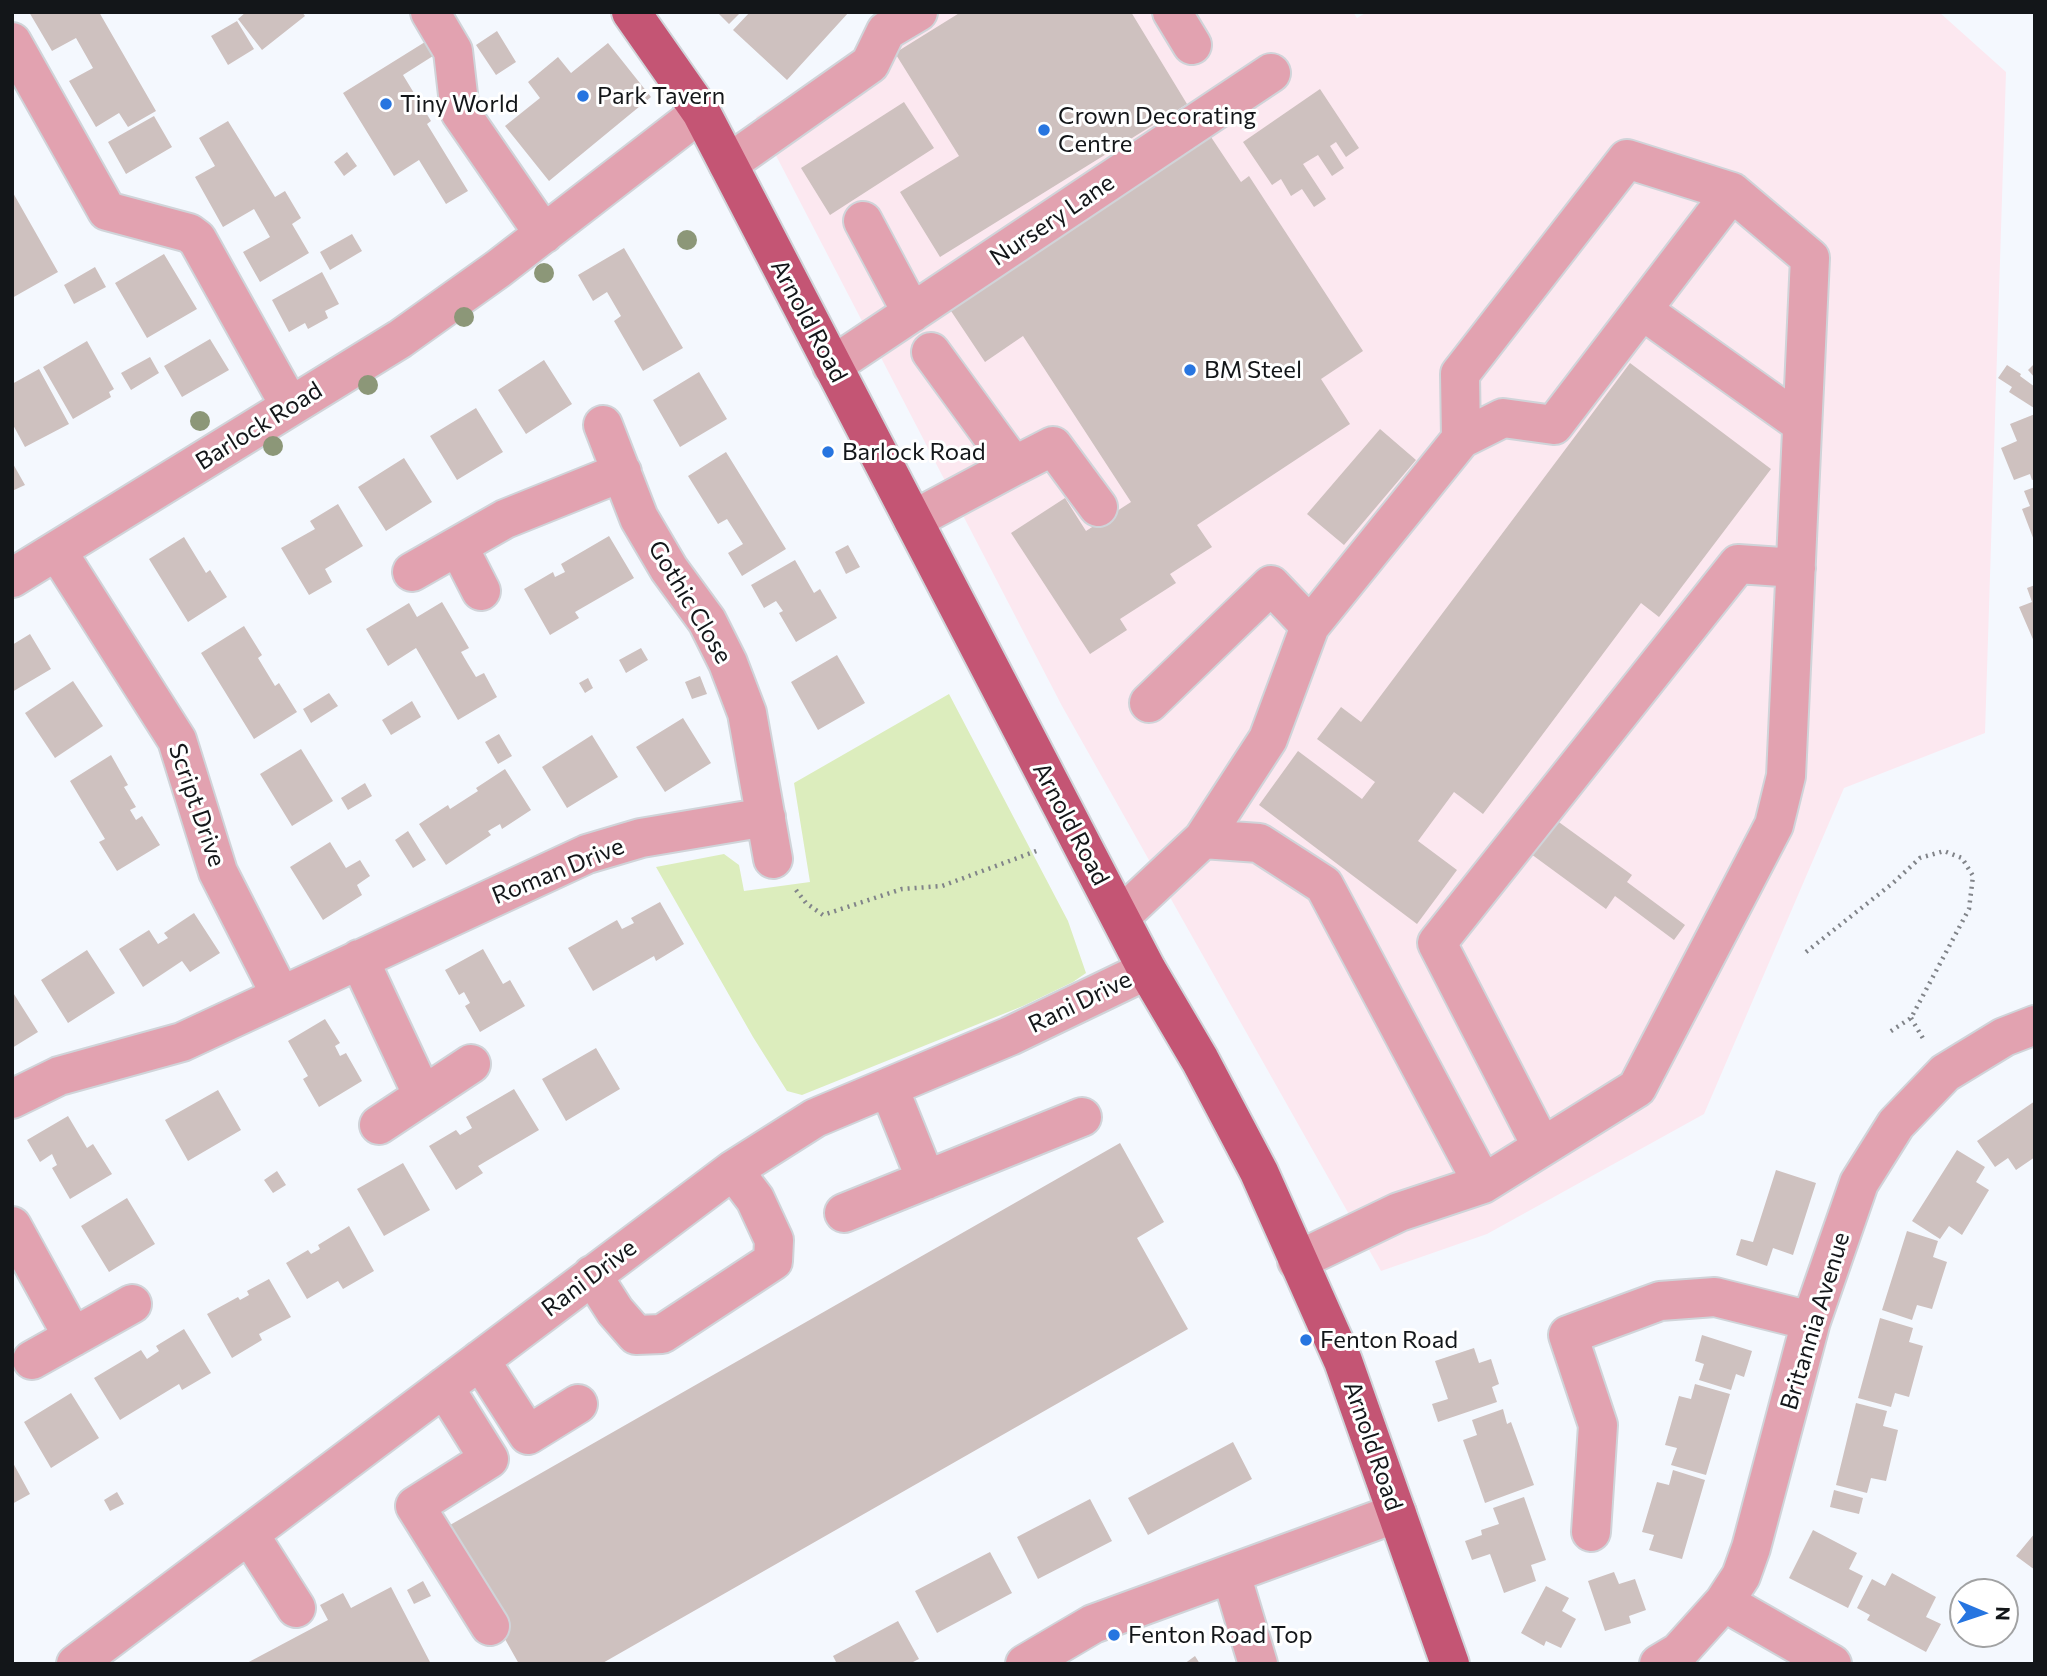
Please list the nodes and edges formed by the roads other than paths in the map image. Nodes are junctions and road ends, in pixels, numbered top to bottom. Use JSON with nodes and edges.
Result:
{"nodes":[{"id":1,"x":430,"y":12,"type":"edge"},
{"id":2,"x":631,"y":12,"type":"edge"},
{"id":3,"x":918,"y":12,"type":"edge"},
{"id":4,"x":1172,"y":12,"type":"edge"},
{"id":5,"x":12,"y":42,"type":"edge"},
{"id":6,"x":1192,"y":45,"type":"dead end"},
{"id":7,"x":1271,"y":73,"type":"dead end"},
{"id":8,"x":701,"y":112,"type":"junction"},
{"id":9,"x":728,"y":164,"type":"junction"},
{"id":10,"x":1732,"y":191,"type":"junction"},
{"id":11,"x":863,"y":221,"type":"dead end"},
{"id":12,"x":544,"y":234,"type":"junction"},
{"id":13,"x":1642,"y":310,"type":"junction"},
{"id":14,"x":912,"y":313,"type":"junction"},
{"id":15,"x":931,"y":352,"type":"dead end"},
{"id":16,"x":832,"y":366,"type":"junction"},
{"id":17,"x":290,"y":407,"type":"junction"},
{"id":18,"x":1802,"y":424,"type":"junction"},
{"id":19,"x":603,"y":425,"type":"dead end"},
{"id":20,"x":1461,"y":439,"type":"junction"},
{"id":21,"x":1014,"y":466,"type":"junction"},
{"id":22,"x":622,"y":472,"type":"junction"},
{"id":23,"x":1098,"y":507,"type":"dead end"},
{"id":24,"x":913,"y":520,"type":"junction"},
{"id":25,"x":458,"y":546,"type":"junction"},
{"id":26,"x":57,"y":551,"type":"junction"},
{"id":27,"x":1796,"y":568,"type":"junction"},
{"id":28,"x":412,"y":572,"type":"dead end"},
{"id":29,"x":12,"y":578,"type":"edge"},
{"id":30,"x":481,"y":592,"type":"dead end"},
{"id":31,"x":1310,"y":626,"type":"junction"},
{"id":32,"x":1149,"y":703,"type":"dead end"},
{"id":33,"x":766,"y":817,"type":"junction"},
{"id":34,"x":1203,"y":839,"type":"junction"},
{"id":35,"x":773,"y":859,"type":"road end"},
{"id":36,"x":1120,"y":917,"type":"junction"},
{"id":37,"x":359,"y":960,"type":"junction"},
{"id":38,"x":1147,"y":970,"type":"junction"},
{"id":39,"x":281,"y":996,"type":"junction"},
{"id":40,"x":2035,"y":1025,"type":"edge"},
{"id":41,"x":471,"y":1064,"type":"dead end"},
{"id":42,"x":889,"y":1088,"type":"junction"},
{"id":43,"x":423,"y":1096,"type":"junction"},
{"id":44,"x":12,"y":1099,"type":"edge"},
{"id":45,"x":1083,"y":1117,"type":"dead end"},
{"id":46,"x":379,"y":1125,"type":"dead end"},
{"id":47,"x":1542,"y":1147,"type":"junction"},
{"id":48,"x":733,"y":1170,"type":"junction"},
{"id":49,"x":926,"y":1180,"type":"junction"},
{"id":50,"x":1483,"y":1184,"type":"junction"},
{"id":51,"x":844,"y":1213,"type":"dead end"},
{"id":52,"x":12,"y":1226,"type":"edge"},
{"id":53,"x":1297,"y":1261,"type":"junction"},
{"id":54,"x":592,"y":1275,"type":"junction"},
{"id":55,"x":132,"y":1304,"type":"dead end"},
{"id":56,"x":1811,"y":1321,"type":"junction"},
{"id":57,"x":73,"y":1337,"type":"junction"},
{"id":58,"x":32,"y":1360,"type":"dead end"},
{"id":59,"x":480,"y":1360,"type":"junction"},
{"id":60,"x":444,"y":1387,"type":"junction"},
{"id":61,"x":578,"y":1404,"type":"dead end"},
{"id":62,"x":1397,"y":1513,"type":"junction"},
{"id":63,"x":1591,"y":1532,"type":"dead end"},
{"id":64,"x":249,"y":1534,"type":"junction"},
{"id":65,"x":1231,"y":1574,"type":"junction"},
{"id":66,"x":1724,"y":1602,"type":"junction"},
{"id":67,"x":296,"y":1608,"type":"dead end"},
{"id":68,"x":490,"y":1626,"type":"dead end"},
{"id":69,"x":92,"y":1659,"type":"edge"},
{"id":70,"x":1025,"y":1664,"type":"edge"},
{"id":71,"x":1258,"y":1664,"type":"edge"},
{"id":72,"x":1450,"y":1664,"type":"edge"},
{"id":73,"x":1659,"y":1664,"type":"edge"},
{"id":74,"x":1832,"y":1664,"type":"edge"}],
"edges":[{"from":1,"to":12,"type":"street"},
{"from":2,"to":8,"type":"main road","name":"Arnold Road"},
{"from":3,"to":9,"type":"street"},
{"from":4,"to":6,"type":"street"},
{"from":5,"to":17,"type":"street"},
{"from":7,"to":14,"type":"street","name":"Nursery Lane"},
{"from":8,"to":9,"type":"main road","name":"Arnold Road"},
{"from":8,"to":12,"type":"street","name":"Barlock Road"},
{"from":9,"to":16,"type":"main road","name":"Arnold Road"},
{"from":10,"to":13,"type":"street"},
{"from":10,"to":18,"type":"street"},
{"from":10,"to":20,"type":"street"},
{"from":11,"to":14,"type":"street"},
{"from":12,"to":17,"type":"street","name":"Barlock Road"},
{"from":13,"to":18,"type":"street"},
{"from":13,"to":20,"type":"street"},
{"from":14,"to":16,"type":"street","name":"Nursery Lane"},
{"from":15,"to":21,"type":"street"},
{"from":16,"to":24,"type":"main road","name":"Arnold Road"},
{"from":17,"to":26,"type":"street","name":"Barlock Road"},
{"from":18,"to":27,"type":"street"},
{"from":19,"to":22,"type":"street","name":"Gothic Close"},
{"from":20,"to":31,"type":"street"},
{"from":21,"to":23,"type":"street"},
{"from":21,"to":24,"type":"street"},
{"from":22,"to":25,"type":"street"},
{"from":22,"to":33,"type":"street","name":"Gothic Close"},
{"from":24,"to":36,"type":"main road","name":"Arnold Road"},
{"from":25,"to":28,"type":"street"},
{"from":25,"to":30,"type":"street"},
{"from":26,"to":29,"type":"street","name":"Barlock Road"},
{"from":26,"to":39,"type":"street","name":"Script Drive"},
{"from":27,"to":47,"type":"street"},
{"from":27,"to":47,"type":"street"},
{"from":31,"to":32,"type":"street"},
{"from":31,"to":34,"type":"street"},
{"from":33,"to":35,"type":"street","name":"Gothic Close"},
{"from":33,"to":37,"type":"street","name":"Roman Drive"},
{"from":34,"to":36,"type":"street"},
{"from":34,"to":50,"type":"street"},
{"from":36,"to":38,"type":"main road","name":"Arnold Road"},
{"from":37,"to":39,"type":"street","name":"Roman Drive"},
{"from":37,"to":43,"type":"street"},
{"from":38,"to":42,"type":"street","name":"Rani Drive"},
{"from":38,"to":53,"type":"main road","name":"Arnold Road"},
{"from":39,"to":44,"type":"street","name":"Roman Drive"},
{"from":40,"to":56,"type":"street","name":"Britannia Avenue"},
{"from":41,"to":43,"type":"street"},
{"from":42,"to":48,"type":"street","name":"Rani Drive"},
{"from":42,"to":49,"type":"street"},
{"from":43,"to":46,"type":"street"},
{"from":45,"to":49,"type":"street"},
{"from":47,"to":50,"type":"street"},
{"from":48,"to":54,"type":"street","name":"Rani Drive"},
{"from":48,"to":54,"type":"street"},
{"from":49,"to":51,"type":"street"},
{"from":50,"to":53,"type":"street"},
{"from":52,"to":57,"type":"street"},
{"from":53,"to":62,"type":"main road","name":"Arnold Road"},
{"from":54,"to":59,"type":"street","name":"Rani Drive"},
{"from":55,"to":57,"type":"street"},
{"from":56,"to":63,"type":"street"},
{"from":56,"to":66,"type":"street","name":"Britannia Avenue"},
{"from":57,"to":58,"type":"street"},
{"from":59,"to":60,"type":"street","name":"Rani Drive"},
{"from":59,"to":61,"type":"street"},
{"from":60,"to":64,"type":"street","name":"Rani Drive"},
{"from":60,"to":68,"type":"street"},
{"from":62,"to":65,"type":"street"},
{"from":62,"to":72,"type":"main road","name":"Arnold Road"},
{"from":64,"to":67,"type":"street"},
{"from":64,"to":69,"type":"street","name":"Rani Drive"},
{"from":65,"to":70,"type":"street"},
{"from":65,"to":71,"type":"street"},
{"from":66,"to":73,"type":"street","name":"Britannia Avenue"},
{"from":66,"to":74,"type":"street"}]}
